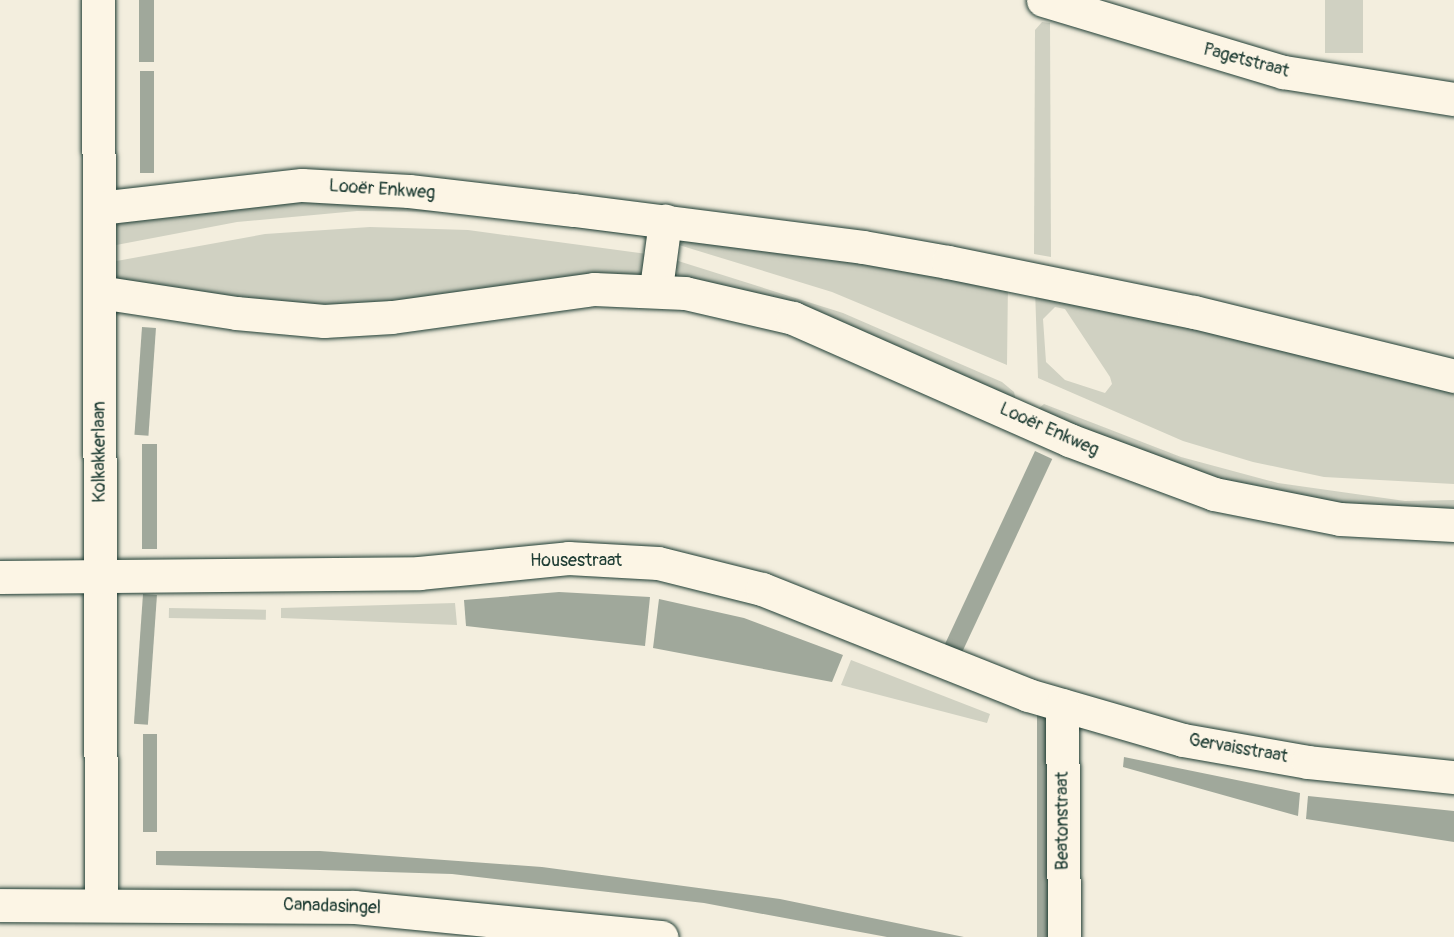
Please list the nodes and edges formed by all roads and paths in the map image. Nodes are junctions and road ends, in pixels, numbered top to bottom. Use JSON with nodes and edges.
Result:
{"nodes":[{"id":1,"x":98,"y":0,"type":"edge"},
{"id":2,"x":1055,"y":2,"type":"edge"},
{"id":3,"x":1454,"y":99,"type":"edge"},
{"id":4,"x":99,"y":208,"type":"junction"},
{"id":5,"x":665,"y":221,"type":"junction"},
{"id":6,"x":656,"y":288,"type":"junction"},
{"id":7,"x":99,"y":292,"type":"junction"},
{"id":8,"x":1454,"y":376,"type":"edge"},
{"id":9,"x":1454,"y":526,"type":"edge"},
{"id":10,"x":100,"y":576,"type":"junction"},
{"id":11,"x":0,"y":577,"type":"edge"},
{"id":12,"x":1028,"y":695,"type":"joint"},
{"id":13,"x":1062,"y":705,"type":"junction"},
{"id":14,"x":1454,"y":777,"type":"edge"},
{"id":15,"x":101,"y":903,"type":"junction"},
{"id":16,"x":0,"y":905,"type":"edge"},
{"id":17,"x":662,"y":937,"type":"edge"},
{"id":18,"x":1063,"y":937,"type":"edge"}],
"edges":[{"from":1,"to":4,"type":"street","name":"Kolkakkerlaan"},
{"from":2,"to":3,"type":"street","name":"Pagetstraat"},
{"from":4,"to":5,"type":"street","name":"Looër Enkweg"},
{"from":4,"to":7,"type":"street","name":"Kolkakkerlaan"},
{"from":5,"to":6,"type":"street"},
{"from":5,"to":8,"type":"street","name":"Looër Enkweg"},
{"from":6,"to":7,"type":"street","name":"Looër Enkweg"},
{"from":6,"to":9,"type":"street","name":"Looër Enkweg"},
{"from":7,"to":10,"type":"street","name":"Kolkakkerlaan"},
{"from":10,"to":11,"type":"street","name":"Housestraat"},
{"from":10,"to":12,"type":"street","name":"Housestraat"},
{"from":10,"to":15,"type":"street","name":"Kolkakkerlaan"},
{"from":12,"to":13,"type":"street","name":"Gervaisstraat"},
{"from":13,"to":14,"type":"street","name":"Gervaisstraat"},
{"from":13,"to":18,"type":"street","name":"Beatonstraat"},
{"from":15,"to":16,"type":"street","name":"Canadasingel"},
{"from":15,"to":17,"type":"street","name":"Canadasingel"}]}
